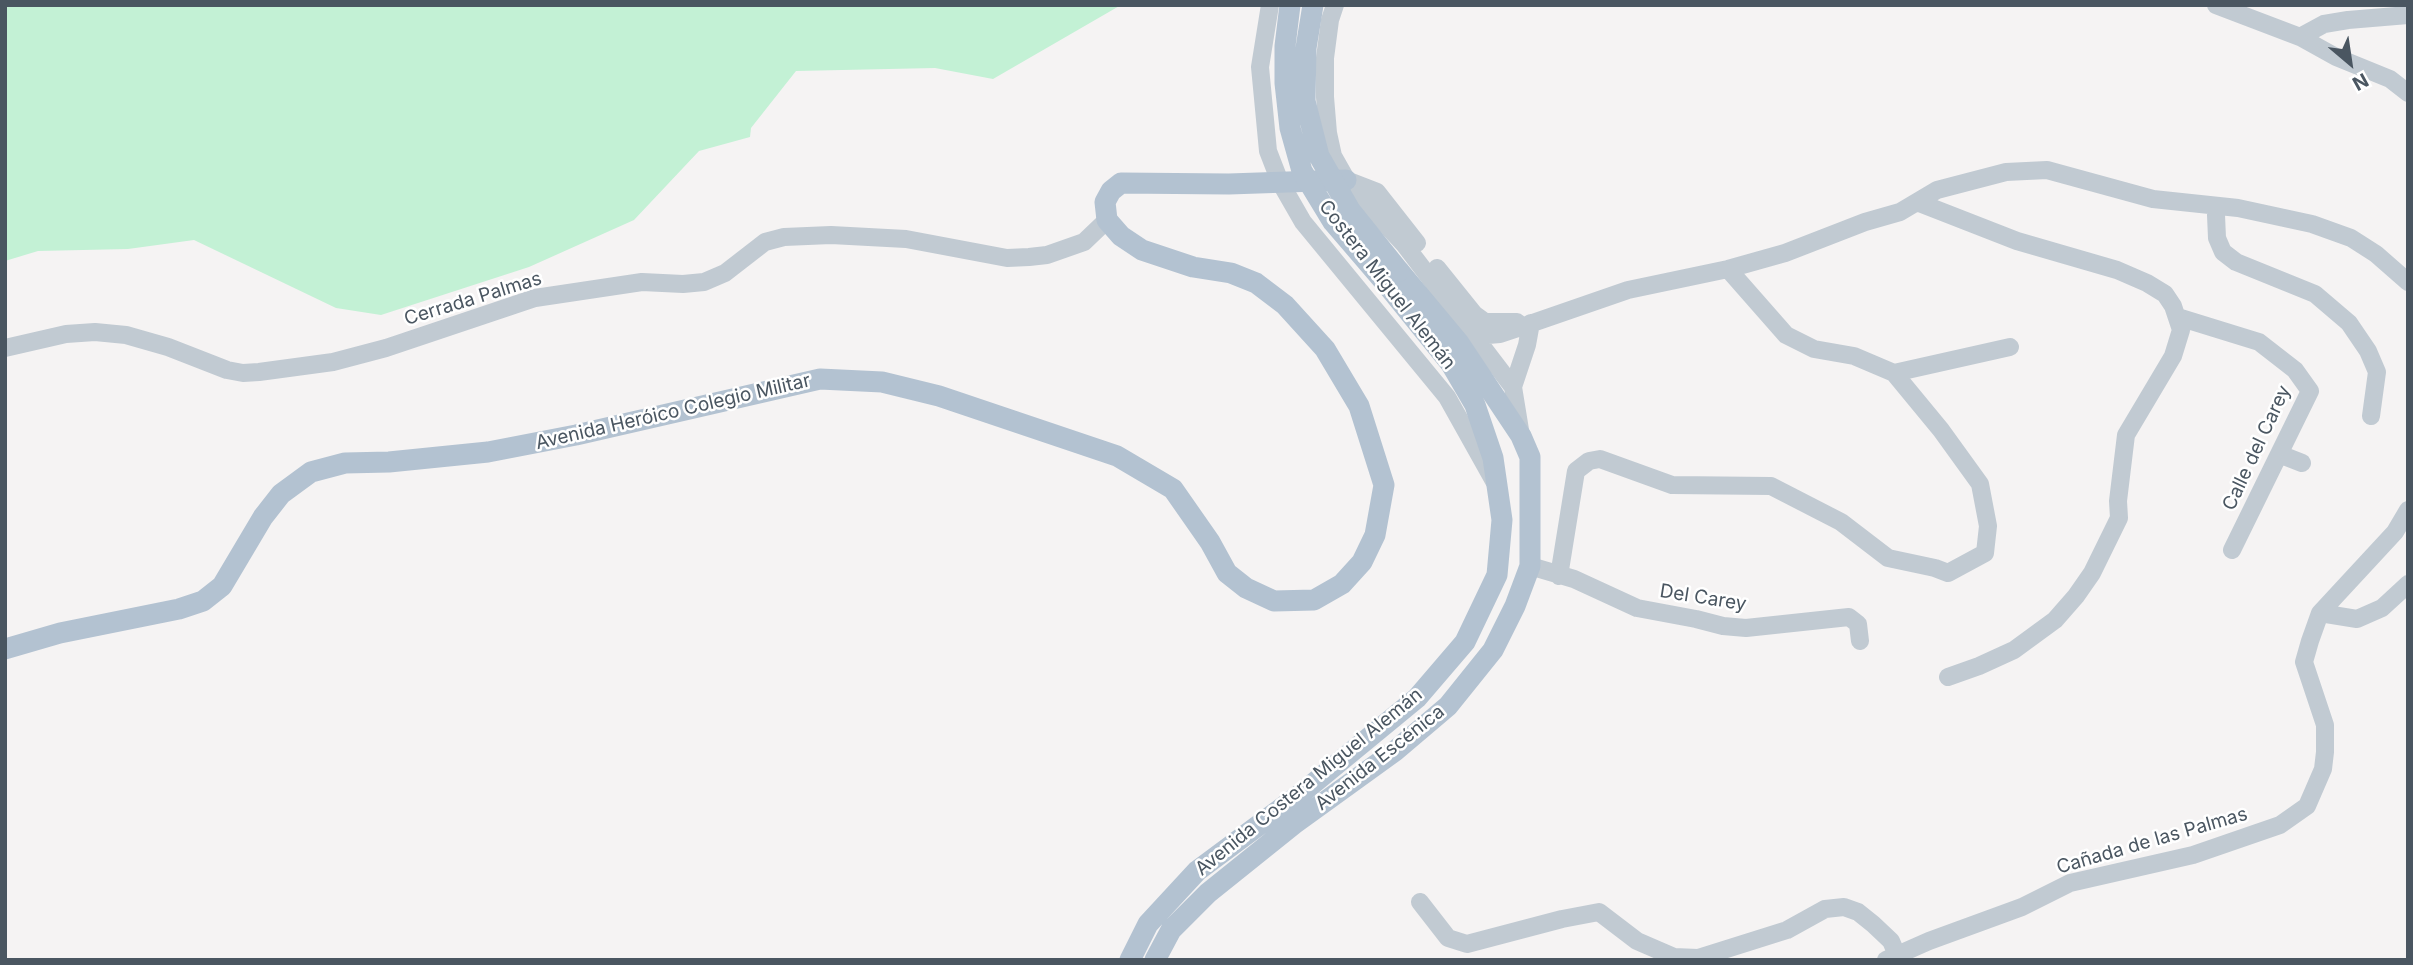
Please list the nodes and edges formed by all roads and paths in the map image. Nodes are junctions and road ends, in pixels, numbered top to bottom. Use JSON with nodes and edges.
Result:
{"nodes":[{"id":1,"x":1270,"y":5,"type":"edge"},
{"id":2,"x":1290,"y":5,"type":"edge"},
{"id":3,"x":1313,"y":5,"type":"edge"},
{"id":4,"x":1335,"y":5,"type":"edge"},
{"id":5,"x":2228,"y":7,"type":"edge"},
{"id":6,"x":2408,"y":15,"type":"edge"},
{"id":7,"x":2300,"y":37,"type":"junction"},
{"id":8,"x":2408,"y":93,"type":"edge"},
{"id":9,"x":1346,"y":180,"type":"junction"},
{"id":10,"x":1280,"y":182,"type":"junction"},
{"id":11,"x":1917,"y":202,"type":"junction"},
{"id":12,"x":2219,"y":206,"type":"junction"},
{"id":13,"x":1107,"y":220,"type":"junction"},
{"id":14,"x":1728,"y":269,"type":"junction"},
{"id":15,"x":1393,"y":278,"type":"junction"},
{"id":16,"x":2408,"y":282,"type":"edge"},
{"id":17,"x":2178,"y":317,"type":"junction"},
{"id":18,"x":1531,"y":323,"type":"junction"},
{"id":19,"x":1476,"y":336,"type":"junction"},
{"id":20,"x":2010,"y":347,"type":"dead end"},
{"id":21,"x":5,"y":348,"type":"edge"},
{"id":22,"x":1894,"y":373,"type":"junction"},
{"id":23,"x":1513,"y":387,"type":"junction"},
{"id":24,"x":2371,"y":416,"type":"dead end"},
{"id":25,"x":1521,"y":436,"type":"junction"},
{"id":26,"x":2280,"y":454,"type":"junction"},
{"id":27,"x":2302,"y":463,"type":"dead end"},
{"id":28,"x":1497,"y":487,"type":"junction"},
{"id":29,"x":2408,"y":510,"type":"edge"},
{"id":30,"x":1531,"y":511,"type":"joint"},
{"id":31,"x":1502,"y":520,"type":"joint"},
{"id":32,"x":2232,"y":550,"type":"dead end"},
{"id":33,"x":1530,"y":566,"type":"junction"},
{"id":34,"x":1559,"y":576,"type":"junction"},
{"id":35,"x":2408,"y":584,"type":"edge"},
{"id":36,"x":2320,"y":612,"type":"junction"},
{"id":37,"x":1860,"y":641,"type":"dead end"},
{"id":38,"x":5,"y":649,"type":"edge"},
{"id":39,"x":1948,"y":677,"type":"dead end"},
{"id":40,"x":1420,"y":902,"type":"dead end"},
{"id":41,"x":1892,"y":958,"type":"edge"},
{"id":42,"x":1130,"y":960,"type":"edge"},
{"id":43,"x":1155,"y":960,"type":"edge"}],
"edges":[{"from":1,"to":10,"type":"street"},
{"from":2,"to":15,"type":"main road","name":"Costera Miguel Alemán","bridge":true},
{"from":3,"to":15,"type":"main road","name":"Costera Miguel Alemán","bridge":true},
{"from":4,"to":9,"type":"street"},
{"from":5,"to":7,"type":"street"},
{"from":6,"to":7,"type":"street"},
{"from":7,"to":8,"type":"street"},
{"from":9,"to":10,"type":"main road"},
{"from":9,"to":18,"type":"street"},
{"from":9,"to":19,"type":"street"},
{"from":10,"to":13,"type":"main road"},
{"from":10,"to":28,"type":"street"},
{"from":11,"to":12,"type":"street"},
{"from":11,"to":14,"type":"street"},
{"from":11,"to":17,"type":"street"},
{"from":12,"to":16,"type":"street"},
{"from":12,"to":24,"type":"street"},
{"from":13,"to":21,"type":"street","name":"Cerrada Palmas"},
{"from":13,"to":38,"type":"main road","name":"Avenida Heróico Colegio Militar"},
{"from":14,"to":18,"type":"street"},
{"from":14,"to":22,"type":"street"},
{"from":15,"to":25,"type":"main road","name":"Costera Miguel Alemán"},
{"from":15,"to":28,"type":"main road","name":"Costera Miguel Alemán"},
{"from":17,"to":26,"type":"street","name":"Calle del Carey"},
{"from":17,"to":39,"type":"street"},
{"from":18,"to":19,"type":"street"},
{"from":18,"to":23,"type":"street"},
{"from":19,"to":23,"type":"street"},
{"from":20,"to":22,"type":"street"},
{"from":22,"to":34,"type":"street"},
{"from":23,"to":25,"type":"street"},
{"from":25,"to":30,"type":"main road","name":"Costera Miguel Alemán"},
{"from":26,"to":27,"type":"street"},
{"from":26,"to":32,"type":"street","name":"Calle del Carey"},
{"from":28,"to":31,"type":"main road","name":"Costera Miguel Alemán"},
{"from":29,"to":36,"type":"street","name":"Cañada de las Palmas"},
{"from":30,"to":33,"type":"main road","name":"Avenida Escénica"},
{"from":31,"to":42,"type":"main road","name":"Avenida Costera Miguel Alemán"},
{"from":33,"to":34,"type":"street","name":"Del Carey"},
{"from":33,"to":43,"type":"main road","name":"Avenida Escénica"},
{"from":34,"to":37,"type":"street","name":"Del Carey"},
{"from":35,"to":36,"type":"street"},
{"from":36,"to":41,"type":"street","name":"Cañada de las Palmas"},
{"from":40,"to":41,"type":"street"}]}
